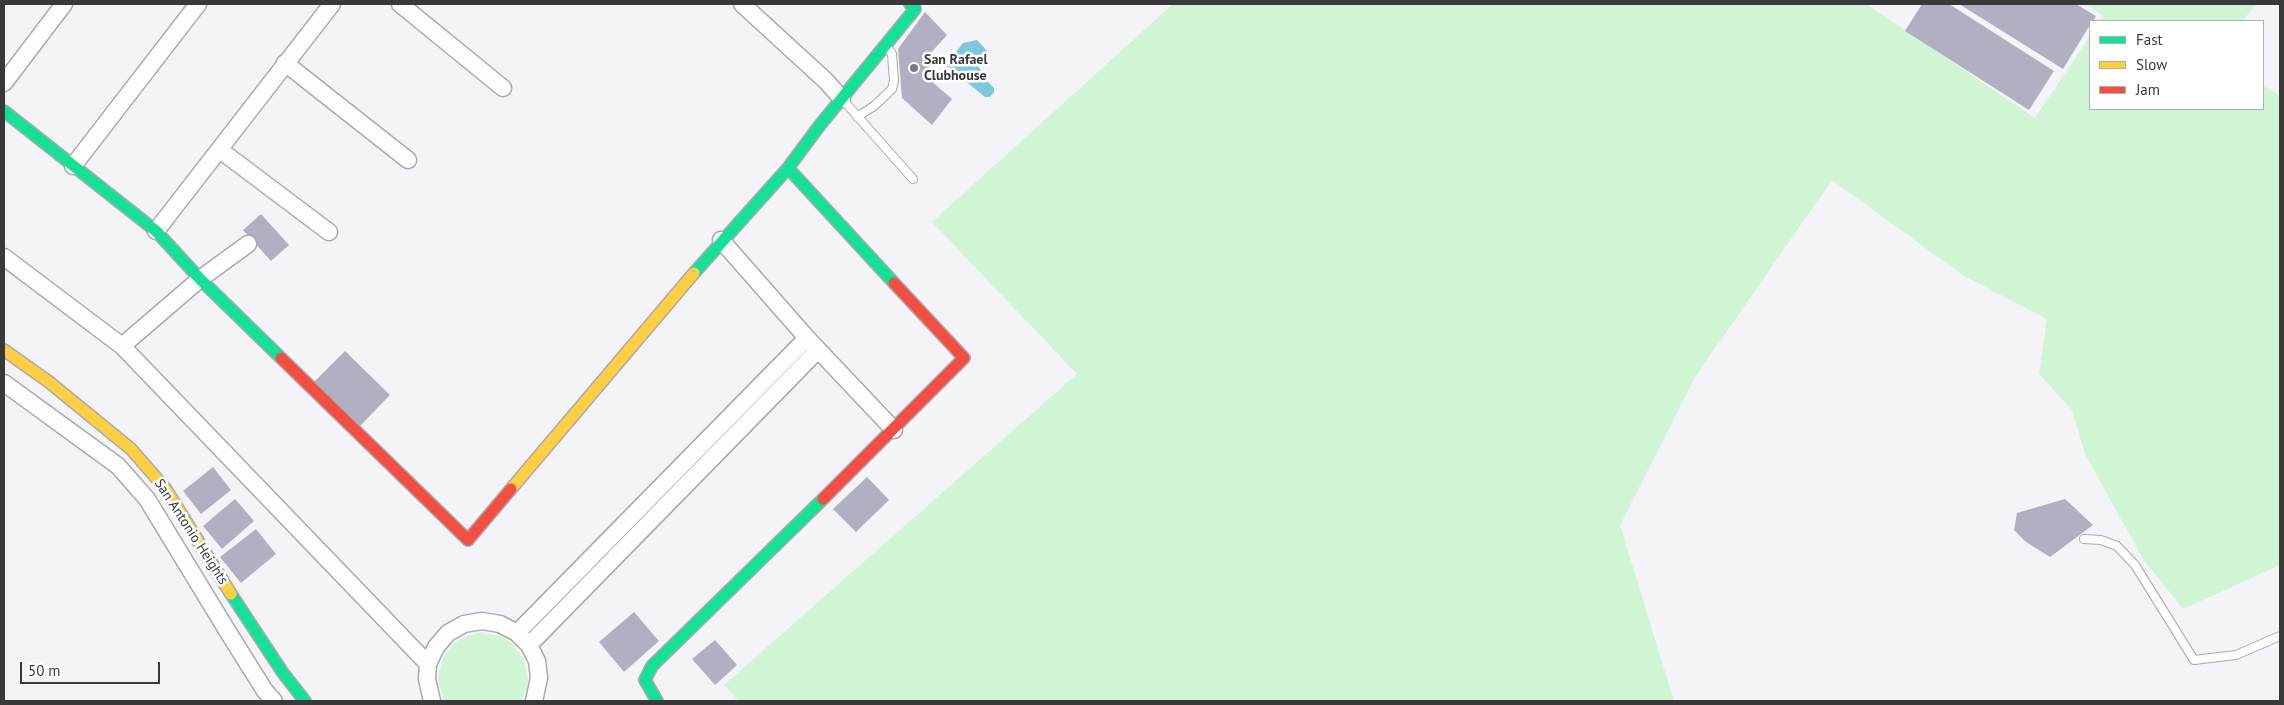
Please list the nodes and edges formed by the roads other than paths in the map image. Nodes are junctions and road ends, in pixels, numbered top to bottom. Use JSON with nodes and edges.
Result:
{"nodes":[{"id":1,"x":64,"y":4,"type":"edge"},
{"id":2,"x":198,"y":4,"type":"edge"},
{"id":3,"x":332,"y":4,"type":"edge"},
{"id":4,"x":400,"y":4,"type":"edge"},
{"id":5,"x":742,"y":4,"type":"edge"},
{"id":6,"x":910,"y":4,"type":"edge"},
{"id":7,"x":884,"y":46,"type":"junction"},
{"id":8,"x":285,"y":63,"type":"junction"},
{"id":9,"x":4,"y":83,"type":"edge"},
{"id":10,"x":503,"y":88,"type":"dead end"},
{"id":11,"x":842,"y":99,"type":"junction"},
{"id":12,"x":4,"y":112,"type":"edge"},
{"id":13,"x":857,"y":117,"type":"junction"},
{"id":14,"x":220,"y":150,"type":"junction"},
{"id":15,"x":408,"y":160,"type":"dead end"},
{"id":16,"x":73,"y":166,"type":"junction"},
{"id":17,"x":788,"y":168,"type":"junction"},
{"id":18,"x":913,"y":179,"type":"dead end"},
{"id":19,"x":156,"y":231,"type":"junction"},
{"id":20,"x":328,"y":232,"type":"dead end"},
{"id":21,"x":721,"y":240,"type":"junction"},
{"id":22,"x":248,"y":244,"type":"dead end"},
{"id":23,"x":4,"y":257,"type":"edge"},
{"id":24,"x":200,"y":279,"type":"junction"},
{"id":25,"x":813,"y":344,"type":"junction"},
{"id":26,"x":122,"y":346,"type":"junction"},
{"id":27,"x":4,"y":350,"type":"edge"},
{"id":28,"x":4,"y":383,"type":"edge"},
{"id":29,"x":894,"y":430,"type":"junction"},
{"id":30,"x":2084,"y":539,"type":"dead end"},
{"id":31,"x":517,"y":633,"type":"junction"},
{"id":32,"x":2280,"y":636,"type":"edge"},
{"id":33,"x":529,"y":645,"type":"junction"},
{"id":34,"x":428,"y":664,"type":"junction"},
{"id":35,"x":274,"y":701,"type":"edge"},
{"id":36,"x":305,"y":701,"type":"edge"},
{"id":37,"x":432,"y":701,"type":"edge"},
{"id":38,"x":534,"y":701,"type":"edge"},
{"id":39,"x":657,"y":701,"type":"edge"}],
"edges":[{"from":1,"to":9,"type":"street"},
{"from":2,"to":16,"type":"street"},
{"from":3,"to":8,"type":"street"},
{"from":4,"to":10,"type":"street"},
{"from":5,"to":11,"type":"street"},
{"from":6,"to":7,"type":"street"},
{"from":7,"to":11,"type":"street"},
{"from":7,"to":13,"type":"lane"},
{"from":8,"to":14,"type":"street"},
{"from":8,"to":15,"type":"street"},
{"from":11,"to":13,"type":"lane"},
{"from":11,"to":17,"type":"street"},
{"from":12,"to":16,"type":"street"},
{"from":13,"to":18,"type":"lane"},
{"from":14,"to":19,"type":"street"},
{"from":14,"to":20,"type":"street"},
{"from":16,"to":19,"type":"street"},
{"from":17,"to":21,"type":"street"},
{"from":17,"to":29,"type":"street"},
{"from":19,"to":24,"type":"street"},
{"from":21,"to":24,"type":"street"},
{"from":21,"to":25,"type":"street"},
{"from":22,"to":24,"type":"street"},
{"from":23,"to":26,"type":"street"},
{"from":24,"to":26,"type":"street"},
{"from":25,"to":29,"type":"street"},
{"from":25,"to":31,"type":"street"},
{"from":25,"to":33,"type":"street"},
{"from":26,"to":34,"type":"street"},
{"from":27,"to":36,"type":"street","name":"San Antonio Heights"},
{"from":28,"to":35,"type":"street","name":"San Antonio Heights"},
{"from":29,"to":39,"type":"street"},
{"from":30,"to":32,"type":"lane"},
{"from":31,"to":33,"type":"street"},
{"from":31,"to":34,"type":"street"},
{"from":33,"to":38,"type":"street"},
{"from":34,"to":37,"type":"street"}]}
